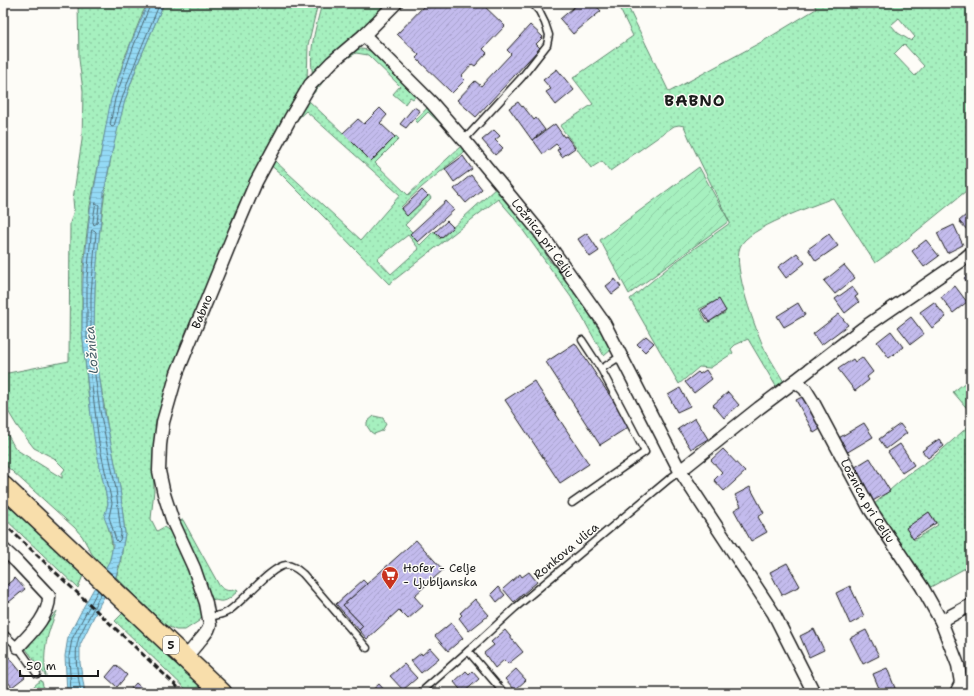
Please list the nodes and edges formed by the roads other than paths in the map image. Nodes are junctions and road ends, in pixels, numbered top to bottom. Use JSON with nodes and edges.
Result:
{"nodes":[{"id":1,"x":396,"y":3,"type":"edge"},
{"id":2,"x":532,"y":3,"type":"edge"},
{"id":3,"x":364,"y":35,"type":"junction"},
{"id":4,"x":464,"y":140,"type":"junction"},
{"id":5,"x":971,"y":253,"type":"edge"},
{"id":6,"x":582,"y":340,"type":"dead end"},
{"id":7,"x":621,"y":356,"type":"junction"},
{"id":8,"x":601,"y":369,"type":"junction"},
{"id":9,"x":795,"y":381,"type":"junction"},
{"id":10,"x":680,"y":471,"type":"junction"},
{"id":11,"x":3,"y":486,"type":"edge"},
{"id":12,"x":572,"y":503,"type":"dead end"},
{"id":13,"x":3,"y":549,"type":"edge"},
{"id":14,"x":971,"y":605,"type":"edge"},
{"id":15,"x":209,"y":617,"type":"junction"},
{"id":16,"x":941,"y":621,"type":"junction"},
{"id":17,"x":3,"y":633,"type":"edge"},
{"id":18,"x":18,"y":647,"type":"junction"},
{"id":19,"x":367,"y":648,"type":"dead end"},
{"id":20,"x":468,"y":652,"type":"junction"},
{"id":21,"x":185,"y":658,"type":"junction"},
{"id":22,"x":37,"y":674,"type":"dead end"},
{"id":23,"x":958,"y":688,"type":"edge"},
{"id":24,"x":222,"y":693,"type":"edge"},
{"id":25,"x":420,"y":693,"type":"edge"},
{"id":26,"x":504,"y":693,"type":"edge"},
{"id":27,"x":814,"y":693,"type":"edge"},
{"id":28,"x":970,"y":693,"type":"edge"}],
"edges":[{"from":1,"to":3,"type":"street","name":"Babno"},
{"from":2,"to":4,"type":"lane"},
{"from":3,"to":4,"type":"street","name":"Ložnica pri Celju"},
{"from":3,"to":15,"type":"street","name":"Babno"},
{"from":4,"to":7,"type":"street","name":"Ložnica pri Celju"},
{"from":5,"to":9,"type":"street"},
{"from":6,"to":8,"type":"lane"},
{"from":7,"to":8,"type":"lane"},
{"from":7,"to":10,"type":"street","name":"Ložnica pri Celju"},
{"from":8,"to":12,"type":"lane"},
{"from":9,"to":10,"type":"street"},
{"from":9,"to":16,"type":"street","name":"Ložnica pri Celju"},
{"from":10,"to":20,"type":"lane","name":"Ronkova ulica"},
{"from":10,"to":27,"type":"street","name":"Ložnica pri Celju"},
{"from":11,"to":21,"type":"main road","number":"5"},
{"from":13,"to":18,"type":"street"},
{"from":14,"to":16,"type":"street"},
{"from":15,"to":19,"type":"lane"},
{"from":15,"to":21,"type":"street","name":"Babno"},
{"from":16,"to":23,"type":"street","name":"Ložnica pri Celju"},
{"from":17,"to":18,"type":"lane"},
{"from":18,"to":22,"type":"lane"},
{"from":20,"to":25,"type":"lane","name":"Ronkova ulica"},
{"from":20,"to":26,"type":"lane"},
{"from":21,"to":24,"type":"main road","number":"5"},
{"from":23,"to":28,"type":"lane"}]}
